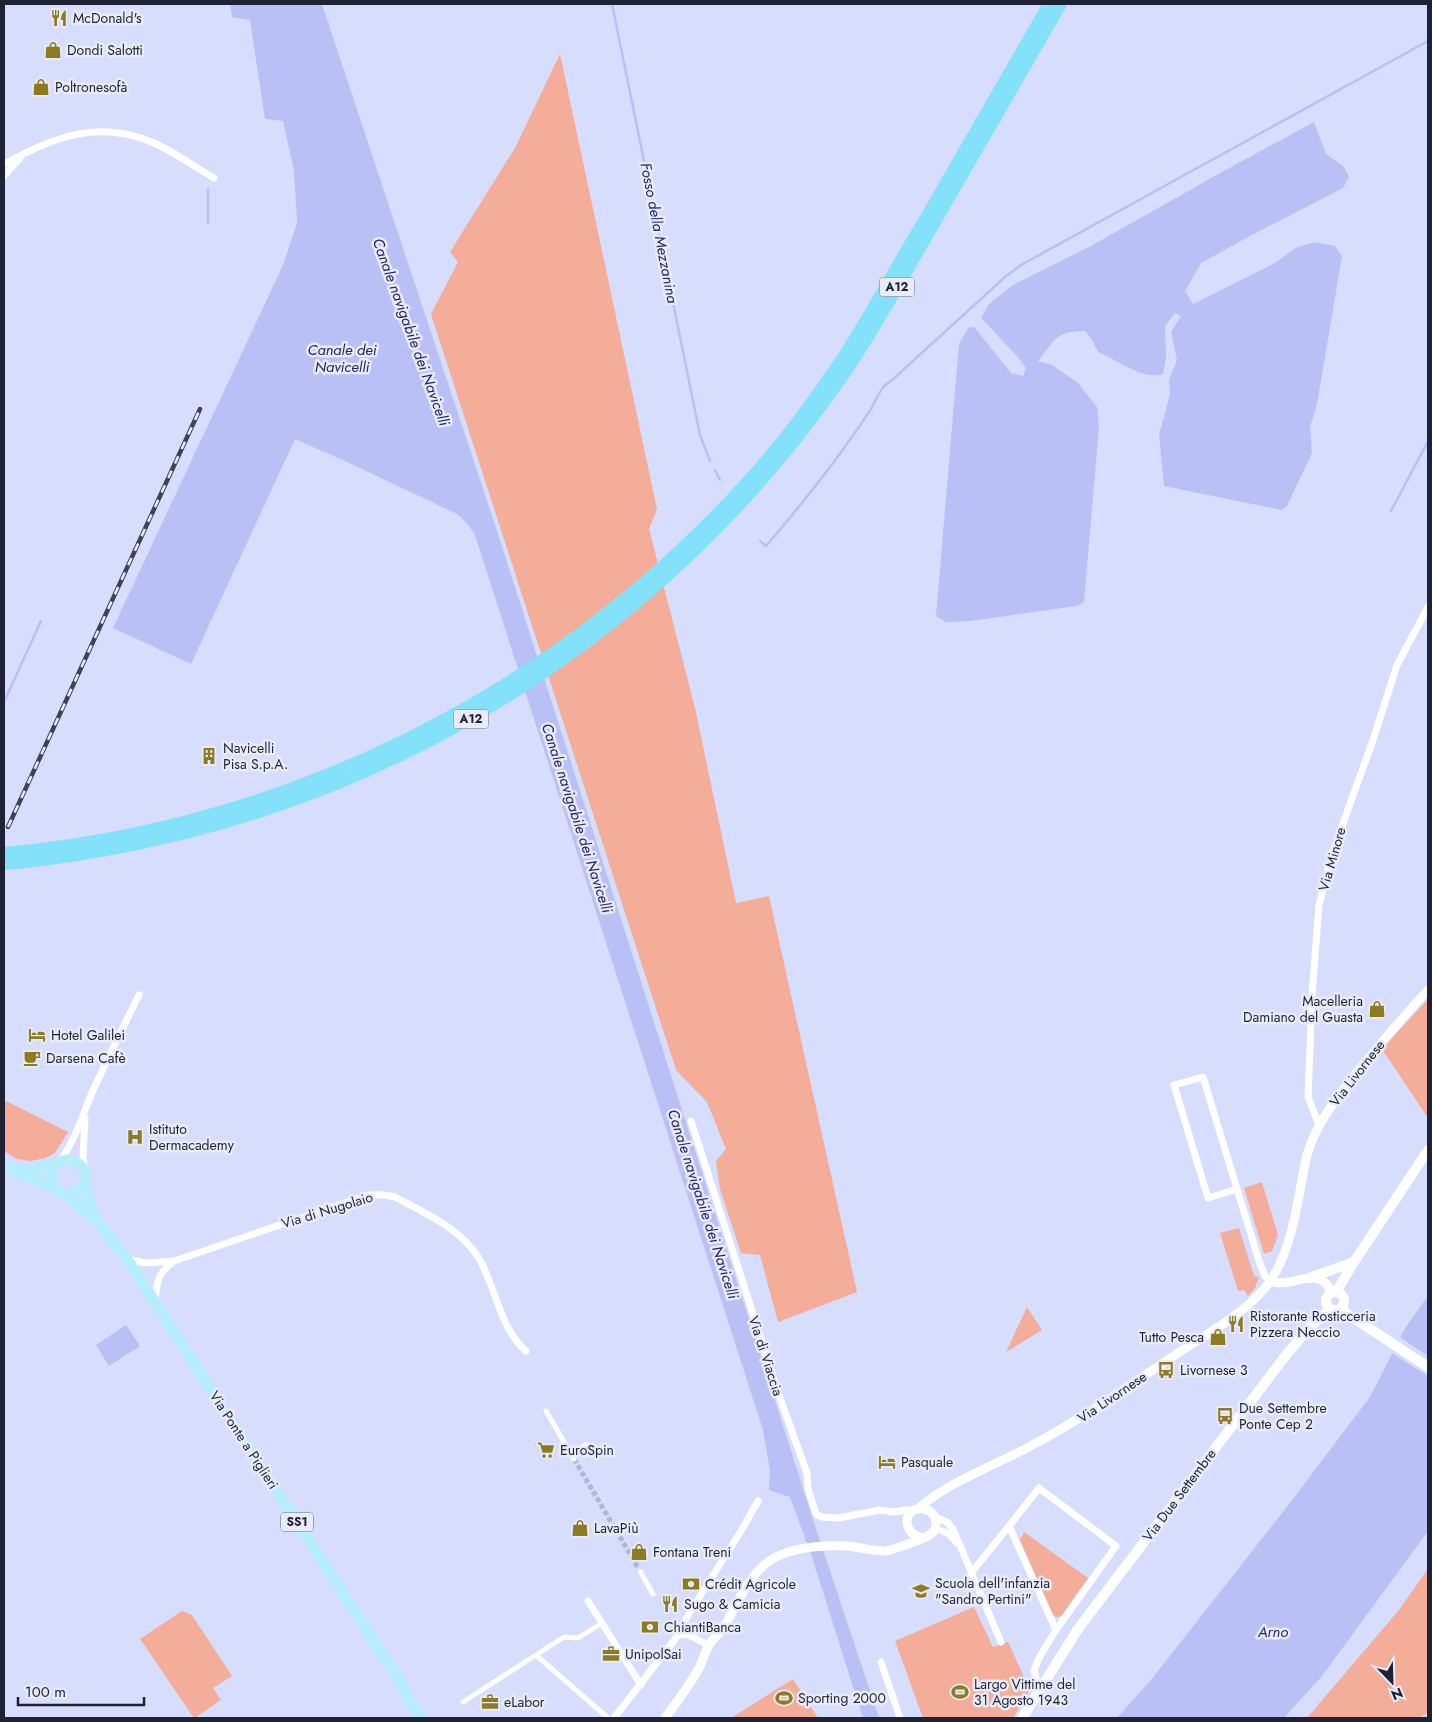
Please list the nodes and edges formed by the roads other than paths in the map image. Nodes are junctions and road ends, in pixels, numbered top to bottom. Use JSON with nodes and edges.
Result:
{"nodes":[{"id":1,"x":1049,"y":4,"type":"edge"},
{"id":2,"x":1061,"y":4,"type":"edge"},
{"id":3,"x":25,"y":152,"type":"junction"},
{"id":4,"x":4,"y":164,"type":"edge"},
{"id":5,"x":4,"y":176,"type":"edge"},
{"id":6,"x":214,"y":178,"type":"dead end"},
{"id":7,"x":696,"y":543,"type":"junction"},
{"id":8,"x":1428,"y":607,"type":"edge"},
{"id":9,"x":4,"y":852,"type":"edge"},
{"id":10,"x":20,"y":857,"type":"junction"},
{"id":11,"x":4,"y":866,"type":"edge"},
{"id":12,"x":1428,"y":990,"type":"edge"},
{"id":13,"x":139,"y":995,"type":"dead end"},
{"id":14,"x":87,"y":1108,"type":"junction"},
{"id":15,"x":691,"y":1121,"type":"dead end"},
{"id":16,"x":1318,"y":1125,"type":"junction"},
{"id":17,"x":1428,"y":1150,"type":"edge"},
{"id":18,"x":58,"y":1163,"type":"junction"},
{"id":19,"x":4,"y":1164,"type":"edge"},
{"id":20,"x":85,"y":1178,"type":"junction"},
{"id":21,"x":53,"y":1186,"type":"junction"},
{"id":22,"x":1237,"y":1188,"type":"junction"},
{"id":23,"x":67,"y":1195,"type":"junction"},
{"id":24,"x":98,"y":1222,"type":"junction"},
{"id":25,"x":127,"y":1259,"type":"junction"},
{"id":26,"x":174,"y":1261,"type":"junction"},
{"id":27,"x":1354,"y":1262,"type":"junction"},
{"id":28,"x":1309,"y":1278,"type":"junction"},
{"id":29,"x":1270,"y":1281,"type":"junction"},
{"id":30,"x":1334,"y":1292,"type":"junction"},
{"id":31,"x":155,"y":1305,"type":"junction"},
{"id":32,"x":1341,"y":1308,"type":"junction"},
{"id":33,"x":1330,"y":1309,"type":"junction"},
{"id":34,"x":526,"y":1351,"type":"dead end"},
{"id":35,"x":1428,"y":1367,"type":"edge"},
{"id":36,"x":546,"y":1411,"type":"dead end"},
{"id":37,"x":586,"y":1445,"type":"dead end"},
{"id":38,"x":941,"y":1492,"type":"junction"},
{"id":39,"x":758,"y":1501,"type":"dead end"},
{"id":40,"x":916,"y":1509,"type":"junction"},
{"id":41,"x":894,"y":1512,"type":"junction"},
{"id":42,"x":934,"y":1516,"type":"junction"},
{"id":43,"x":907,"y":1524,"type":"junction"},
{"id":44,"x":950,"y":1524,"type":"junction"},
{"id":45,"x":1009,"y":1526,"type":"junction"},
{"id":46,"x":942,"y":1531,"type":"junction"},
{"id":47,"x":927,"y":1536,"type":"junction"},
{"id":48,"x":960,"y":1546,"type":"junction"},
{"id":49,"x":895,"y":1549,"type":"junction"},
{"id":50,"x":640,"y":1571,"type":"tunnel mouth"},
{"id":51,"x":971,"y":1573,"type":"junction"},
{"id":52,"x":653,"y":1594,"type":"dead end"},
{"id":53,"x":588,"y":1601,"type":"dead end"},
{"id":54,"x":602,"y":1623,"type":"junction"},
{"id":55,"x":1056,"y":1630,"type":"junction"},
{"id":56,"x":679,"y":1634,"type":"junction"},
{"id":57,"x":1001,"y":1642,"type":"dead end"},
{"id":58,"x":708,"y":1645,"type":"junction"},
{"id":59,"x":537,"y":1656,"type":"junction"},
{"id":60,"x":882,"y":1662,"type":"dead end"},
{"id":61,"x":640,"y":1685,"type":"junction"},
{"id":62,"x":404,"y":1686,"type":"junction"},
{"id":63,"x":1039,"y":1692,"type":"junction"},
{"id":64,"x":463,"y":1702,"type":"dead end"},
{"id":65,"x":421,"y":1718,"type":"edge"},
{"id":66,"x":429,"y":1718,"type":"edge"},
{"id":67,"x":608,"y":1718,"type":"edge"},
{"id":68,"x":614,"y":1718,"type":"edge"},
{"id":69,"x":665,"y":1718,"type":"edge"},
{"id":70,"x":900,"y":1718,"type":"edge"},
{"id":71,"x":1022,"y":1718,"type":"edge"}],
"edges":[{"from":1,"to":7,"type":"highway","number":"A12"},
{"from":2,"to":7,"type":"highway","number":"A12"},
{"from":3,"to":4,"type":"street"},
{"from":3,"to":5,"type":"street"},
{"from":3,"to":6,"type":"street"},
{"from":7,"to":10,"type":"highway","number":"A12"},
{"from":8,"to":16,"type":"street","name":"Via Minore"},
{"from":9,"to":10,"type":"highway"},
{"from":10,"to":11,"type":"highway"},
{"from":12,"to":16,"type":"street","name":"Via Livornese"},
{"from":13,"to":14,"type":"street"},
{"from":14,"to":18,"type":"street"},
{"from":14,"to":20,"type":"street"},
{"from":15,"to":41,"type":"street","name":"Via di Viaccia"},
{"from":16,"to":29,"type":"street","name":"Via Livornese"},
{"from":17,"to":27,"type":"main road"},
{"from":18,"to":19,"type":"main road","number":"SS1"},
{"from":18,"to":20,"type":"main road","number":"SS1"},
{"from":18,"to":21,"type":"main road"},
{"from":19,"to":21,"type":"main road","number":"SS1"},
{"from":20,"to":23,"type":"main road"},
{"from":20,"to":24,"type":"main road","name":"Via Ponte a Piglieri","number":"SS1"},
{"from":21,"to":23,"type":"main road","number":"SS1"},
{"from":22,"to":22,"type":"street"},
{"from":22,"to":29,"type":"street"},
{"from":23,"to":24,"type":"main road","name":"Via Ponte a Piglieri","number":"SS1"},
{"from":24,"to":25,"type":"main road","name":"Via Ponte a Piglieri","number":"SS1"},
{"from":25,"to":26,"type":"street","name":"Via di Nugolaio"},
{"from":25,"to":31,"type":"main road","name":"Via Ponte a Piglieri","number":"SS1"},
{"from":26,"to":31,"type":"street"},
{"from":26,"to":34,"type":"street","name":"Via di Nugolaio"},
{"from":27,"to":28,"type":"main road"},
{"from":27,"to":30,"type":"main road"},
{"from":28,"to":29,"type":"street"},
{"from":28,"to":30,"type":"street"},
{"from":29,"to":38,"type":"street","name":"Via Livornese"},
{"from":30,"to":32,"type":"main road"},
{"from":30,"to":33,"type":"main road"},
{"from":31,"to":62,"type":"main road","name":"Via Ponte a Piglieri","number":"SS1"},
{"from":32,"to":33,"type":"main road"},
{"from":32,"to":35,"type":"main road"},
{"from":33,"to":63,"type":"main road","name":"Via Due Settembre"},
{"from":36,"to":37,"type":"street"},
{"from":38,"to":40,"type":"street","name":"Via Livornese"},
{"from":38,"to":42,"type":"street"},
{"from":39,"to":56,"type":"street"},
{"from":40,"to":41,"type":"street","name":"Via di Viaccia"},
{"from":40,"to":42,"type":"street"},
{"from":40,"to":43,"type":"street"},
{"from":41,"to":43,"type":"street"},
{"from":42,"to":44,"type":"street"},
{"from":42,"to":47,"type":"street"},
{"from":43,"to":47,"type":"street"},
{"from":43,"to":49,"type":"street"},
{"from":44,"to":46,"type":"street"},
{"from":44,"to":48,"type":"street"},
{"from":45,"to":51,"type":"street"},
{"from":45,"to":55,"type":"street"},
{"from":45,"to":55,"type":"street"},
{"from":46,"to":47,"type":"street"},
{"from":46,"to":48,"type":"street"},
{"from":47,"to":49,"type":"street"},
{"from":48,"to":51,"type":"street"},
{"from":49,"to":58,"type":"street"},
{"from":50,"to":52,"type":"street"},
{"from":51,"to":57,"type":"street"},
{"from":53,"to":54,"type":"street"},
{"from":54,"to":59,"type":"street"},
{"from":54,"to":61,"type":"street"},
{"from":55,"to":63,"type":"street"},
{"from":56,"to":58,"type":"street"},
{"from":56,"to":61,"type":"street"},
{"from":58,"to":69,"type":"street"},
{"from":59,"to":64,"type":"street"},
{"from":59,"to":67,"type":"street"},
{"from":60,"to":70,"type":"street"},
{"from":61,"to":68,"type":"street"},
{"from":62,"to":65,"type":"main road","name":"Via Ponte a Piglieri"},
{"from":62,"to":66,"type":"main road","name":"Via Ponte a Piglieri"},
{"from":63,"to":71,"type":"main road","name":"Via Due Settembre"}]}
